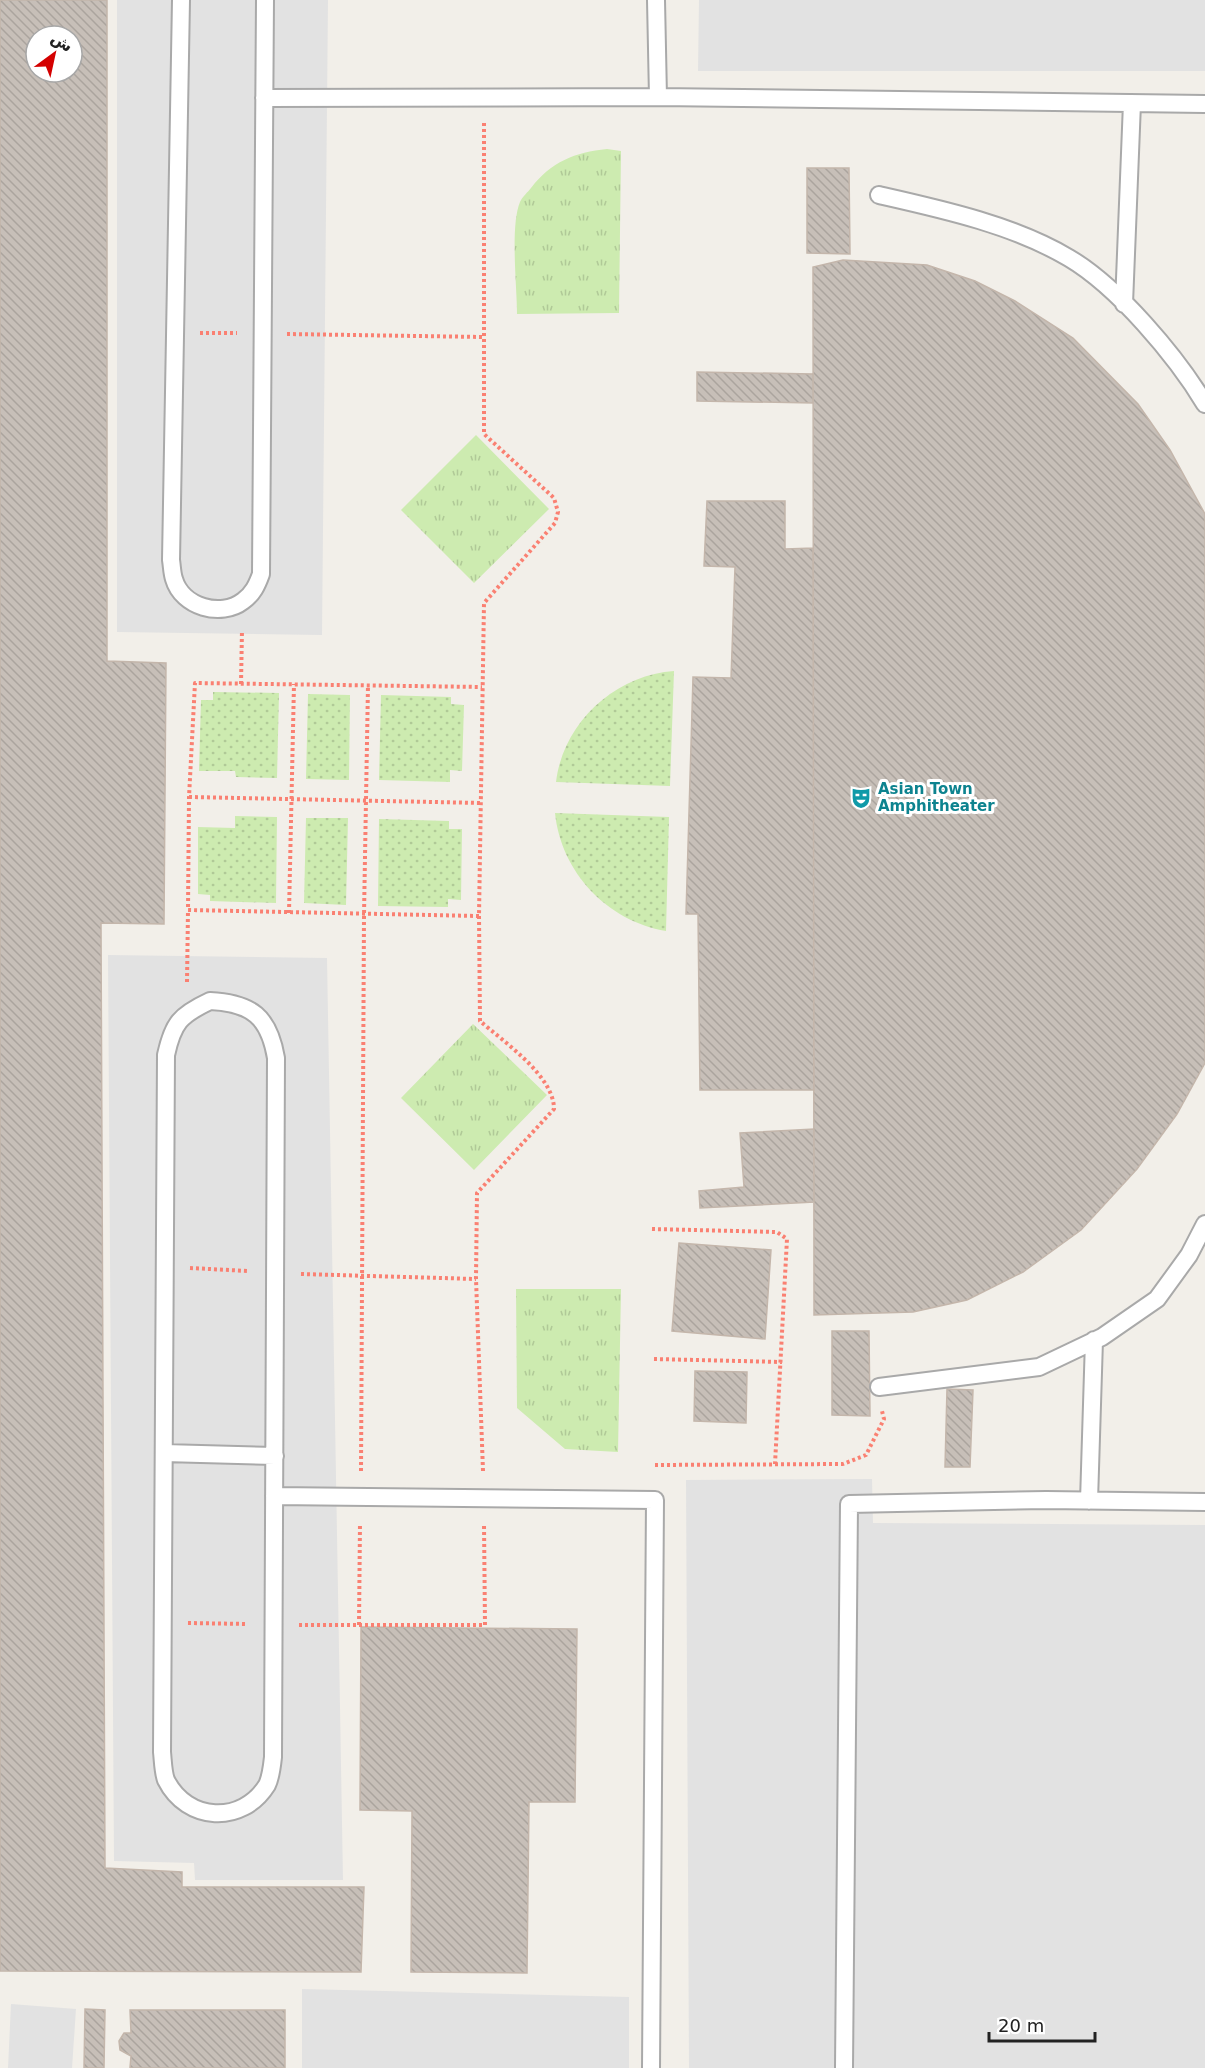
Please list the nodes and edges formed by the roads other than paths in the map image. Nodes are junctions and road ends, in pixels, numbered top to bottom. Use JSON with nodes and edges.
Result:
{"nodes":[{"id":1,"x":181,"y":0,"type":"edge"},
{"id":2,"x":265,"y":0,"type":"edge"},
{"id":3,"x":656,"y":0,"type":"edge"},
{"id":4,"x":658,"y":97,"type":"junction"},
{"id":5,"x":264,"y":98,"type":"junction"},
{"id":6,"x":1132,"y":103,"type":"junction"},
{"id":7,"x":1205,"y":104,"type":"edge"},
{"id":8,"x":879,"y":195,"type":"dead end"},
{"id":9,"x":1124,"y":304,"type":"junction"},
{"id":10,"x":1205,"y":404,"type":"edge"},
{"id":11,"x":1205,"y":1224,"type":"edge"},
{"id":12,"x":1094,"y":1340,"type":"junction"},
{"id":13,"x":879,"y":1387,"type":"road end"},
{"id":14,"x":164,"y":1453,"type":"junction"},
{"id":15,"x":275,"y":1456,"type":"junction"},
{"id":16,"x":274,"y":1496,"type":"junction"},
{"id":17,"x":1089,"y":1501,"type":"junction"},
{"id":18,"x":1205,"y":1502,"type":"edge"},
{"id":19,"x":651,"y":2068,"type":"edge"},
{"id":20,"x":844,"y":2068,"type":"edge"}],
"edges":[{"from":1,"to":5,"type":"lane"},
{"from":2,"to":5,"type":"lane"},
{"from":3,"to":4,"type":"lane"},
{"from":4,"to":5,"type":"lane"},
{"from":4,"to":6,"type":"lane"},
{"from":6,"to":7,"type":"lane"},
{"from":6,"to":9,"type":"lane"},
{"from":8,"to":9,"type":"lane"},
{"from":9,"to":10,"type":"lane"},
{"from":11,"to":12,"type":"lane"},
{"from":12,"to":13,"type":"lane"},
{"from":12,"to":17,"type":"lane"},
{"from":14,"to":15,"type":"lane"},
{"from":14,"to":15,"type":"lane"},
{"from":14,"to":16,"type":"lane"},
{"from":15,"to":16,"type":"lane"},
{"from":16,"to":19,"type":"lane"},
{"from":17,"to":18,"type":"lane"},
{"from":17,"to":20,"type":"lane"}]}
